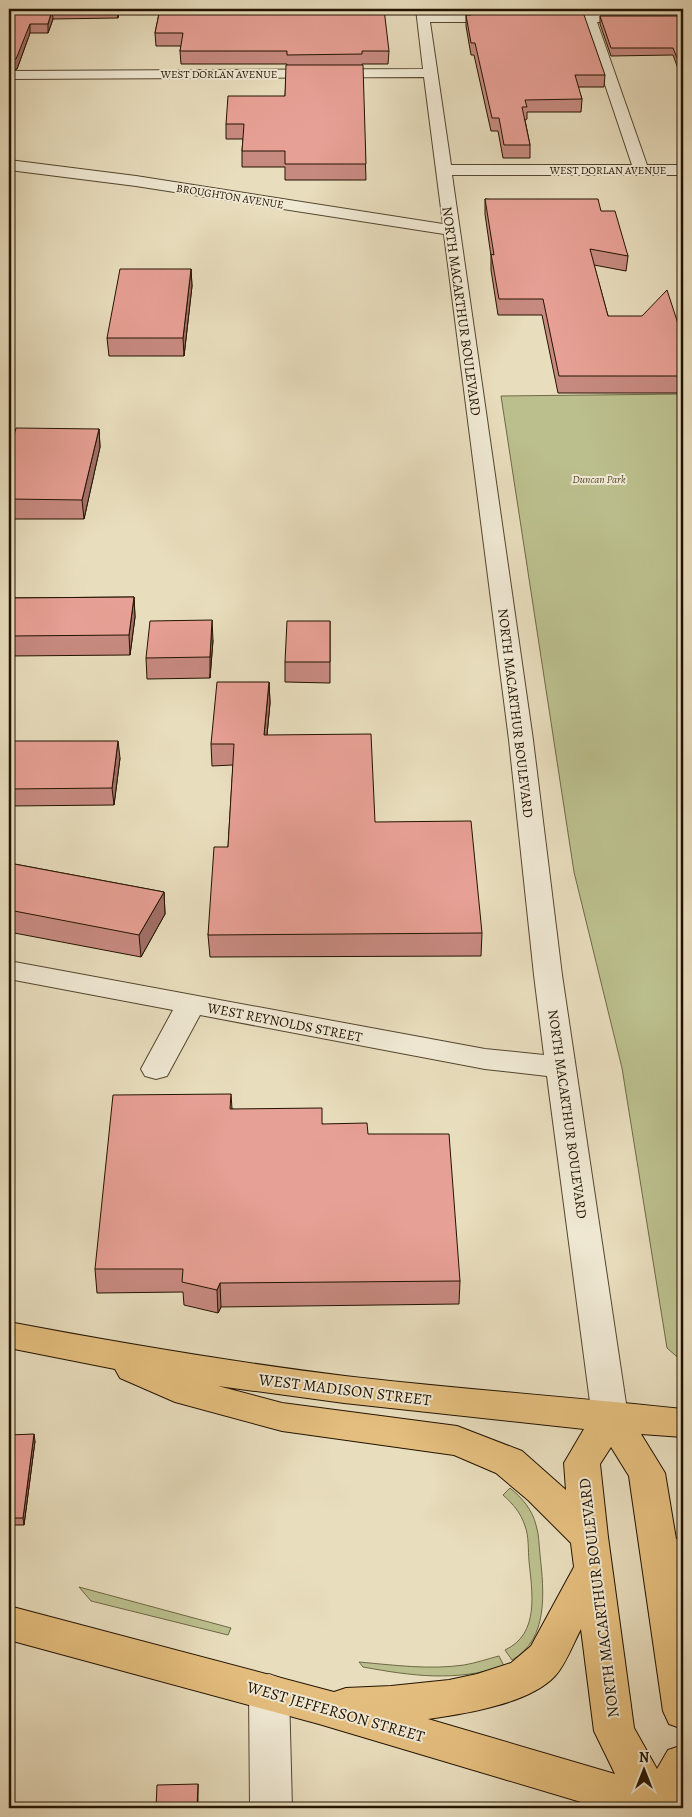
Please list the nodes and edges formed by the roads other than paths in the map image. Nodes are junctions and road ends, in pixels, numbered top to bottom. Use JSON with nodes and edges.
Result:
{"nodes":[{"id":1,"x":587,"y":13,"type":"edge"},
{"id":2,"x":422,"y":14,"type":"edge"},
{"id":3,"x":683,"y":18,"type":"edge"},
{"id":4,"x":430,"y":73,"type":"junction"},
{"id":5,"x":9,"y":75,"type":"edge"},
{"id":6,"x":9,"y":164,"type":"edge"},
{"id":7,"x":443,"y":170,"type":"junction"},
{"id":8,"x":641,"y":170,"type":"junction"},
{"id":9,"x":683,"y":170,"type":"edge"},
{"id":10,"x":451,"y":230,"type":"junction"},
{"id":11,"x":9,"y":970,"type":"edge"},
{"id":12,"x":191,"y":1004,"type":"junction"},
{"id":13,"x":562,"y":1067,"type":"junction"},
{"id":14,"x":156,"y":1069,"type":"dead end"},
{"id":15,"x":9,"y":1335,"type":"edge"},
{"id":16,"x":96,"y":1352,"type":"junction"},
{"id":17,"x":610,"y":1417,"type":"junction"},
{"id":18,"x":683,"y":1423,"type":"edge"},
{"id":19,"x":591,"y":1552,"type":"junction"},
{"id":20,"x":672,"y":1560,"type":"edge"},
{"id":21,"x":676,"y":1622,"type":"edge"},
{"id":22,"x":9,"y":1623,"type":"edge"},
{"id":23,"x":269,"y":1692,"type":"junction"},
{"id":24,"x":319,"y":1706,"type":"junction"},
{"id":25,"x":683,"y":1711,"type":"edge"},
{"id":26,"x":683,"y":1764,"type":"edge"},
{"id":27,"x":271,"y":1808,"type":"edge"},
{"id":28,"x":658,"y":1808,"type":"edge"}],
"edges":[{"from":1,"to":2,"type":"street"},
{"from":1,"to":3,"type":"street"},
{"from":1,"to":8,"type":"street"},
{"from":2,"to":4,"type":"street","name":"NORTH MACARTHUR BOULEVARD"},
{"from":4,"to":5,"type":"street","name":"WEST DORLAN AVENUE"},
{"from":4,"to":7,"type":"street","name":"NORTH MACARTHUR BOULEVARD"},
{"from":6,"to":10,"type":"street","name":"BROUGHTON AVENUE"},
{"from":7,"to":8,"type":"street","name":"WEST DORLAN AVENUE"},
{"from":7,"to":10,"type":"street","name":"NORTH MACARTHUR BOULEVARD"},
{"from":8,"to":9,"type":"street","name":"WEST DORLAN AVENUE"},
{"from":10,"to":13,"type":"street","name":"NORTH MACARTHUR BOULEVARD"},
{"from":11,"to":12,"type":"street","name":"WEST REYNOLDS STREET"},
{"from":12,"to":13,"type":"street","name":"WEST REYNOLDS STREET"},
{"from":12,"to":14,"type":"street"},
{"from":13,"to":17,"type":"street","name":"NORTH MACARTHUR BOULEVARD"},
{"from":15,"to":16,"type":"main road","name":"WEST MADISON STREET"},
{"from":16,"to":17,"type":"main road","name":"WEST MADISON STREET"},
{"from":16,"to":19,"type":"main road"},
{"from":17,"to":18,"type":"main road","name":"WEST MADISON STREET"},
{"from":17,"to":19,"type":"main road","name":"NORTH MACARTHUR BOULEVARD"},
{"from":17,"to":20,"type":"main road","name":"NORTH MACARTHUR BOULEVARD"},
{"from":19,"to":24,"type":"main road"},
{"from":19,"to":28,"type":"main road","name":"NORTH MACARTHUR BOULEVARD"},
{"from":20,"to":21,"type":"main road","name":"NORTH MACARTHUR BOULEVARD"},
{"from":21,"to":25,"type":"main road","name":"NORTH MACARTHUR BOULEVARD"},
{"from":22,"to":23,"type":"main road","name":"WEST JEFFERSON STREET"},
{"from":23,"to":24,"type":"main road","name":"WEST JEFFERSON STREET"},
{"from":23,"to":27,"type":"street"},
{"from":24,"to":28,"type":"main road","name":"WEST JEFFERSON STREET"},
{"from":26,"to":28,"type":"main road"}]}
